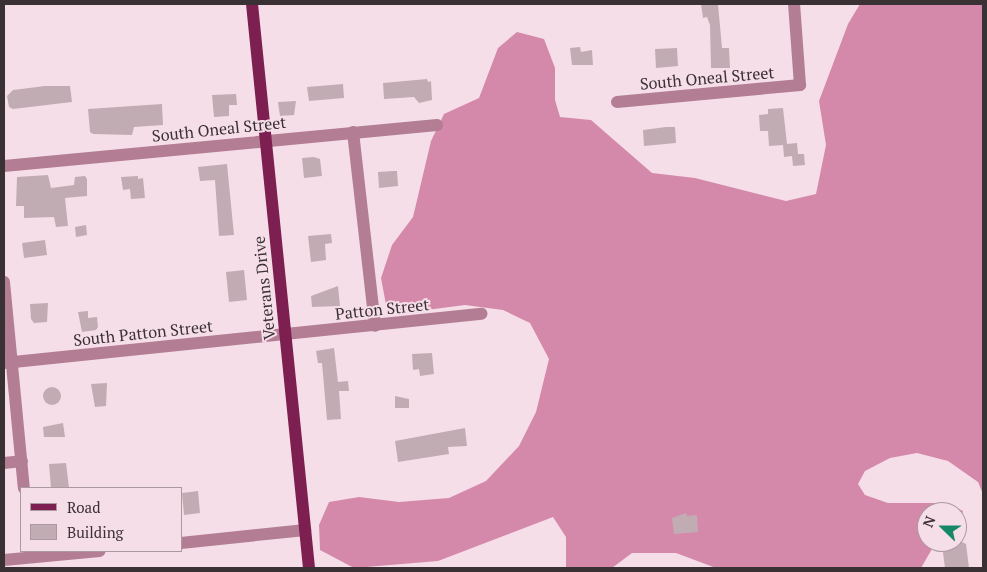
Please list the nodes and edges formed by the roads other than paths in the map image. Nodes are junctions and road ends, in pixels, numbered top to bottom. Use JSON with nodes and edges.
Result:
{"nodes":[{"id":1,"x":252,"y":4,"type":"edge"},
{"id":2,"x":794,"y":4,"type":"edge"},
{"id":3,"x":617,"y":102,"type":"dead end"},
{"id":4,"x":436,"y":125,"type":"dead end"},
{"id":5,"x":353,"y":132,"type":"junction"},
{"id":6,"x":266,"y":141,"type":"junction"},
{"id":7,"x":4,"y":166,"type":"edge"},
{"id":8,"x":4,"y":282,"type":"edge"},
{"id":9,"x":482,"y":314,"type":"dead end"},
{"id":10,"x":375,"y":326,"type":"junction"},
{"id":11,"x":285,"y":335,"type":"junction"},
{"id":12,"x":8,"y":362,"type":"edge"},
{"id":13,"x":22,"y":461,"type":"junction"},
{"id":14,"x":4,"y":463,"type":"edge"},
{"id":15,"x":24,"y":487,"type":"edge"},
{"id":16,"x":305,"y":530,"type":"junction"},
{"id":17,"x":182,"y":543,"type":"edge"},
{"id":18,"x":92,"y":552,"type":"edge"},
{"id":19,"x":32,"y":559,"type":"edge"},
{"id":20,"x":4,"y":560,"type":"edge"},
{"id":21,"x":308,"y":568,"type":"edge"}],
"edges":[{"from":1,"to":6,"type":"main road","name":"Veterans Drive"},
{"from":2,"to":3,"type":"street","name":"South Oneal Street"},
{"from":4,"to":5,"type":"street","name":"South Oneal Street"},
{"from":5,"to":6,"type":"street","name":"South Oneal Street"},
{"from":5,"to":10,"type":"street"},
{"from":6,"to":7,"type":"street","name":"South Oneal Street"},
{"from":6,"to":11,"type":"main road","name":"Veterans Drive"},
{"from":8,"to":12,"type":"street"},
{"from":9,"to":10,"type":"street","name":"Patton Street"},
{"from":10,"to":11,"type":"street","name":"Patton Street"},
{"from":11,"to":12,"type":"street","name":"South Patton Street"},
{"from":11,"to":16,"type":"main road","name":"Veterans Drive"},
{"from":12,"to":13,"type":"street"},
{"from":13,"to":14,"type":"street"},
{"from":13,"to":15,"type":"street"},
{"from":16,"to":17,"type":"street"},
{"from":16,"to":21,"type":"main road","name":"Veterans Drive"},
{"from":18,"to":19,"type":"street"},
{"from":19,"to":20,"type":"street"}]}
